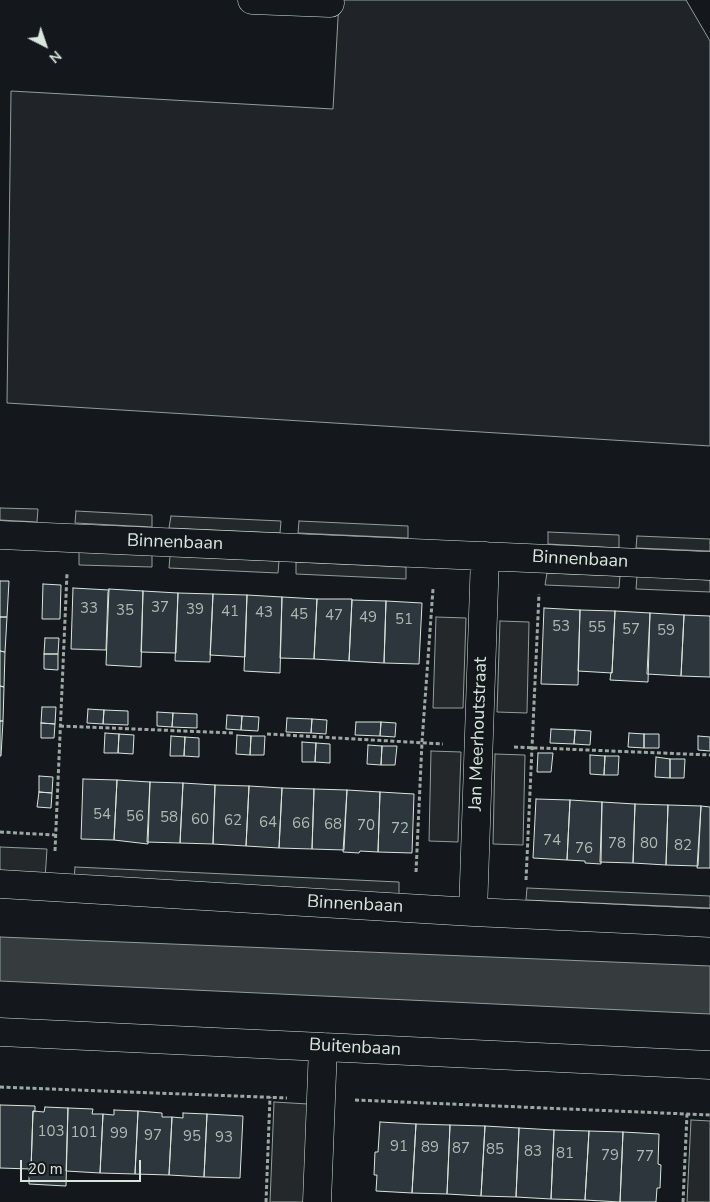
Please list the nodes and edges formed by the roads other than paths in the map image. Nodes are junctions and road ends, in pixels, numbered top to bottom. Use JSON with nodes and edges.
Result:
{"nodes":[{"id":1,"x":252,"y":0,"type":"edge"},
{"id":2,"x":330,"y":3,"type":"dead end"},
{"id":3,"x":0,"y":536,"type":"edge"},
{"id":4,"x":485,"y":556,"type":"junction"},
{"id":5,"x":710,"y":566,"type":"edge"},
{"id":6,"x":0,"y":884,"type":"edge"},
{"id":7,"x":473,"y":912,"type":"junction"},
{"id":8,"x":710,"y":923,"type":"edge"},
{"id":9,"x":0,"y":1032,"type":"edge"},
{"id":10,"x":323,"y":1047,"type":"junction"},
{"id":11,"x":710,"y":1065,"type":"edge"},
{"id":12,"x":317,"y":1202,"type":"edge"}],
"edges":[{"from":1,"to":2,"type":"street"},
{"from":3,"to":4,"type":"street","name":"Binnenbaan"},
{"from":4,"to":5,"type":"street","name":"Binnenbaan"},
{"from":4,"to":7,"type":"street","name":"Jan Meerhoutstraat"},
{"from":6,"to":7,"type":"street","name":"Binnenbaan"},
{"from":7,"to":8,"type":"street","name":"Binnenbaan"},
{"from":9,"to":10,"type":"street","name":"Buitenbaan"},
{"from":10,"to":11,"type":"street","name":"Buitenbaan"},
{"from":10,"to":12,"type":"street"}]}
